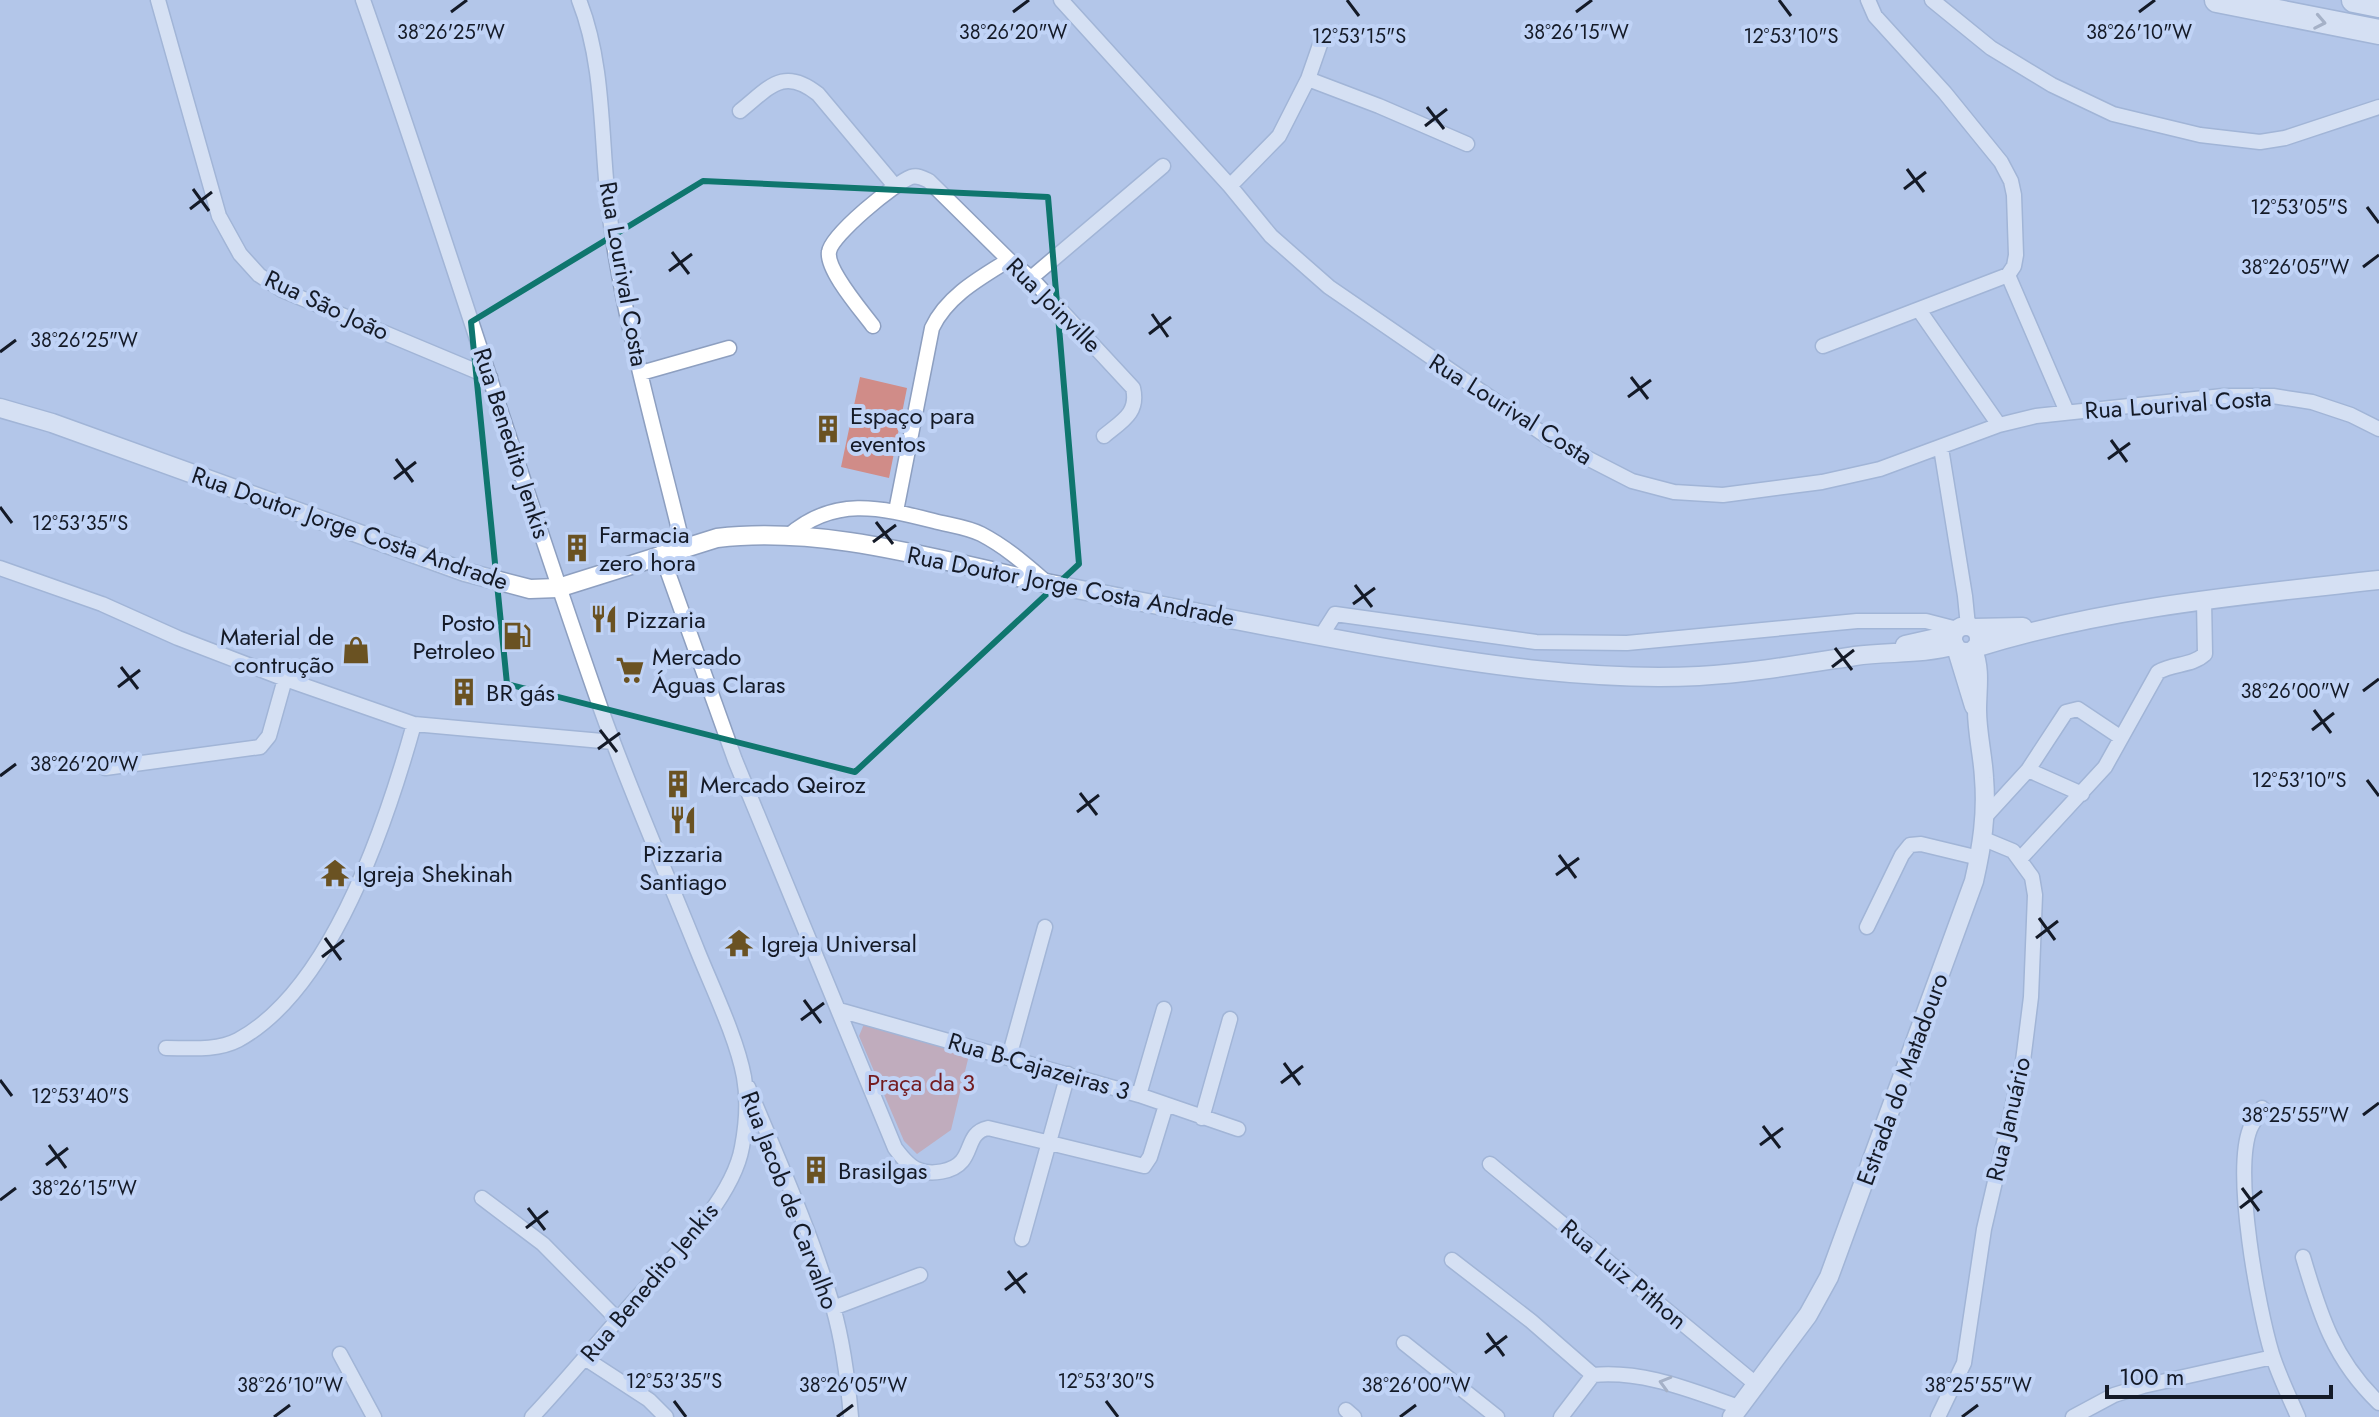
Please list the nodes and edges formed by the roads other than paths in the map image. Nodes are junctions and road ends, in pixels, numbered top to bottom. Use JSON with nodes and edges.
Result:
{"nodes":[{"id":1,"x":158,"y":0,"type":"edge"},
{"id":2,"x":363,"y":0,"type":"edge"},
{"id":3,"x":579,"y":0,"type":"edge"},
{"id":4,"x":1061,"y":0,"type":"edge"},
{"id":5,"x":1868,"y":0,"type":"edge"},
{"id":6,"x":1932,"y":0,"type":"edge"},
{"id":7,"x":2217,"y":0,"type":"edge"},
{"id":8,"x":2354,"y":0,"type":"edge"},
{"id":9,"x":2379,"y":5,"type":"edge"},
{"id":10,"x":2379,"y":32,"type":"edge"},
{"id":11,"x":1323,"y":36,"type":"dead end"},
{"id":12,"x":1308,"y":79,"type":"junction"},
{"id":13,"x":2379,"y":107,"type":"edge"},
{"id":14,"x":740,"y":111,"type":"dead end"},
{"id":15,"x":1467,"y":144,"type":"dead end"},
{"id":16,"x":1163,"y":166,"type":"dead end"},
{"id":17,"x":895,"y":186,"type":"junction"},
{"id":18,"x":1230,"y":186,"type":"junction"},
{"id":19,"x":1009,"y":260,"type":"junction"},
{"id":20,"x":2008,"y":275,"type":"junction"},
{"id":21,"x":1031,"y":278,"type":"junction"},
{"id":22,"x":1919,"y":310,"type":"junction"},
{"id":23,"x":873,"y":326,"type":"dead end"},
{"id":24,"x":1823,"y":346,"type":"dead end"},
{"id":25,"x":729,"y":348,"type":"dead end"},
{"id":26,"x":641,"y":373,"type":"junction"},
{"id":27,"x":490,"y":377,"type":"junction"},
{"id":28,"x":0,"y":408,"type":"edge"},
{"id":29,"x":2067,"y":412,"type":"junction"},
{"id":30,"x":1999,"y":425,"type":"junction"},
{"id":31,"x":2379,"y":429,"type":"edge"},
{"id":32,"x":1104,"y":436,"type":"dead end"},
{"id":33,"x":1941,"y":448,"type":"junction"},
{"id":34,"x":896,"y":511,"type":"junction"},
{"id":35,"x":788,"y":536,"type":"junction"},
{"id":36,"x":683,"y":546,"type":"junction"},
{"id":37,"x":661,"y":553,"type":"junction"},
{"id":38,"x":0,"y":568,"type":"edge"},
{"id":39,"x":2379,"y":580,"type":"edge"},
{"id":40,"x":1046,"y":583,"type":"junction"},
{"id":41,"x":558,"y":588,"type":"junction"},
{"id":42,"x":2204,"y":600,"type":"junction"},
{"id":43,"x":1321,"y":636,"type":"junction"},
{"id":44,"x":1964,"y":638,"type":"junction"},
{"id":45,"x":285,"y":679,"type":"junction"},
{"id":46,"x":414,"y":724,"type":"junction"},
{"id":47,"x":2120,"y":737,"type":"junction"},
{"id":48,"x":613,"y":742,"type":"junction"},
{"id":49,"x":105,"y":768,"type":"dead end"},
{"id":50,"x":2028,"y":770,"type":"junction"},
{"id":51,"x":2082,"y":794,"type":"junction"},
{"id":52,"x":1985,"y":817,"type":"junction"},
{"id":53,"x":1984,"y":839,"type":"junction"},
{"id":54,"x":1979,"y":858,"type":"junction"},
{"id":55,"x":2021,"y":858,"type":"junction"},
{"id":56,"x":1045,"y":927,"type":"dead end"},
{"id":57,"x":1867,"y":927,"type":"dead end"},
{"id":58,"x":1164,"y":1009,"type":"dead end"},
{"id":59,"x":839,"y":1010,"type":"junction"},
{"id":60,"x":1230,"y":1019,"type":"dead end"},
{"id":61,"x":166,"y":1048,"type":"dead end"},
{"id":62,"x":1009,"y":1057,"type":"junction"},
{"id":63,"x":1068,"y":1074,"type":"junction"},
{"id":64,"x":744,"y":1078,"type":"junction"},
{"id":65,"x":1139,"y":1095,"type":"junction"},
{"id":66,"x":1166,"y":1105,"type":"junction"},
{"id":67,"x":2262,"y":1108,"type":"dead end"},
{"id":68,"x":1202,"y":1118,"type":"junction"},
{"id":69,"x":1238,"y":1129,"type":"dead end"},
{"id":70,"x":1048,"y":1143,"type":"junction"},
{"id":71,"x":1490,"y":1164,"type":"dead end"},
{"id":72,"x":482,"y":1198,"type":"dead end"},
{"id":73,"x":1022,"y":1239,"type":"dead end"},
{"id":74,"x":2303,"y":1257,"type":"dead end"},
{"id":75,"x":1452,"y":1260,"type":"dead end"},
{"id":76,"x":920,"y":1275,"type":"dead end"},
{"id":77,"x":833,"y":1308,"type":"junction"},
{"id":78,"x":617,"y":1319,"type":"junction"},
{"id":79,"x":1404,"y":1343,"type":"dead end"},
{"id":80,"x":340,"y":1354,"type":"dead end"},
{"id":81,"x":2273,"y":1357,"type":"junction"},
{"id":82,"x":586,"y":1359,"type":"junction"},
{"id":83,"x":1593,"y":1375,"type":"junction"},
{"id":84,"x":1757,"y":1385,"type":"junction"},
{"id":85,"x":2379,"y":1403,"type":"edge"},
{"id":86,"x":1736,"y":1412,"type":"edge"},
{"id":87,"x":2078,"y":1416,"type":"edge"},
{"id":88,"x":374,"y":1417,"type":"edge"},
{"id":89,"x":532,"y":1417,"type":"edge"},
{"id":90,"x":666,"y":1417,"type":"edge"},
{"id":91,"x":851,"y":1417,"type":"edge"},
{"id":92,"x":1497,"y":1417,"type":"edge"},
{"id":93,"x":1561,"y":1417,"type":"edge"},
{"id":94,"x":1938,"y":1417,"type":"edge"},
{"id":95,"x":2298,"y":1417,"type":"edge"}],
"edges":[{"from":1,"to":27,"type":"street","name":"Rua São João"},
{"from":2,"to":27,"type":"street","name":"Rua Benedito Jenkis"},
{"from":3,"to":26,"type":"street","name":"Rua Lourival Costa"},
{"from":4,"to":18,"type":"street","name":"Rua Lourival Costa"},
{"from":5,"to":20,"type":"street"},
{"from":6,"to":13,"type":"street"},
{"from":7,"to":10,"type":"highway","one_way":true},
{"from":8,"to":9,"type":"highway"},
{"from":11,"to":12,"type":"street"},
{"from":12,"to":15,"type":"street"},
{"from":12,"to":18,"type":"street"},
{"from":14,"to":17,"type":"street"},
{"from":16,"to":21,"type":"street"},
{"from":17,"to":19,"type":"street","name":"Rua Joinville"},
{"from":17,"to":23,"type":"street"},
{"from":18,"to":33,"type":"street","name":"Rua Lourival Costa"},
{"from":19,"to":21,"type":"street","name":"Rua Joinville"},
{"from":19,"to":34,"type":"street"},
{"from":20,"to":22,"type":"street"},
{"from":20,"to":29,"type":"street","name":"Rua Lourival Costa"},
{"from":21,"to":32,"type":"street","name":"Rua Joinville"},
{"from":22,"to":24,"type":"street"},
{"from":22,"to":30,"type":"street"},
{"from":25,"to":26,"type":"street"},
{"from":26,"to":36,"type":"street","name":"Rua Lourival Costa"},
{"from":27,"to":41,"type":"street","name":"Rua Benedito Jenkis"},
{"from":28,"to":41,"type":"main road","name":"Rua Doutor Jorge Costa Andrade"},
{"from":29,"to":30,"type":"street","name":"Rua Lourival Costa"},
{"from":29,"to":31,"type":"street","name":"Rua Lourival Costa"},
{"from":30,"to":33,"type":"street","name":"Rua Lourival Costa"},
{"from":33,"to":44,"type":"street"},
{"from":34,"to":35,"type":"street"},
{"from":34,"to":40,"type":"street"},
{"from":35,"to":36,"type":"main road","name":"Rua Doutor Jorge Costa Andrade"},
{"from":35,"to":40,"type":"main road","name":"Rua Doutor Jorge Costa Andrade"},
{"from":36,"to":37,"type":"main road","name":"Rua Doutor Jorge Costa Andrade"},
{"from":37,"to":41,"type":"main road","name":"Rua Doutor Jorge Costa Andrade"},
{"from":37,"to":59,"type":"street"},
{"from":38,"to":45,"type":"street"},
{"from":39,"to":42,"type":"main road","name":"Rua Doutor Jorge Costa Andrade"},
{"from":40,"to":43,"type":"main road","name":"Rua Doutor Jorge Costa Andrade"},
{"from":41,"to":48,"type":"street","name":"Rua Benedito Jenkis"},
{"from":42,"to":44,"type":"main road","name":"Rua Doutor Jorge Costa Andrade"},
{"from":42,"to":47,"type":"street"},
{"from":43,"to":44,"type":"main road","name":"Rua Doutor Jorge Costa Andrade"},
{"from":43,"to":44,"type":"street"},
{"from":44,"to":52,"type":"main road","name":"Estrada do Matadouro"},
{"from":45,"to":46,"type":"street"},
{"from":45,"to":49,"type":"street"},
{"from":46,"to":48,"type":"street"},
{"from":46,"to":61,"type":"street"},
{"from":47,"to":50,"type":"street"},
{"from":47,"to":51,"type":"street"},
{"from":48,"to":64,"type":"street","name":"Rua Benedito Jenkis"},
{"from":50,"to":51,"type":"street"},
{"from":50,"to":52,"type":"street"},
{"from":51,"to":55,"type":"street"},
{"from":52,"to":53,"type":"main road","name":"Estrada do Matadouro"},
{"from":53,"to":54,"type":"main road","name":"Estrada do Matadouro"},
{"from":53,"to":55,"type":"street"},
{"from":54,"to":57,"type":"street"},
{"from":54,"to":84,"type":"main road","name":"Estrada do Matadouro"},
{"from":55,"to":94,"type":"street","name":"Rua Januário"},
{"from":56,"to":62,"type":"street"},
{"from":58,"to":65,"type":"street"},
{"from":59,"to":62,"type":"street","name":"Rua B-Cajazeiras 3"},
{"from":59,"to":70,"type":"street"},
{"from":60,"to":68,"type":"street"},
{"from":62,"to":63,"type":"street","name":"Rua B-Cajazeiras 3"},
{"from":63,"to":65,"type":"street","name":"Rua B-Cajazeiras 3"},
{"from":63,"to":70,"type":"street"},
{"from":64,"to":77,"type":"street","name":"Rua Jacob de Carvalho"},
{"from":64,"to":78,"type":"street","name":"Rua Benedito Jenkis"},
{"from":65,"to":66,"type":"street","name":"Rua B-Cajazeiras 3"},
{"from":66,"to":68,"type":"street","name":"Rua B-Cajazeiras 3"},
{"from":66,"to":70,"type":"street"},
{"from":67,"to":81,"type":"street"},
{"from":68,"to":69,"type":"street","name":"Rua B-Cajazeiras 3"},
{"from":70,"to":73,"type":"street"},
{"from":71,"to":84,"type":"street","name":"Rua Luiz Pithon"},
{"from":72,"to":78,"type":"street"},
{"from":74,"to":85,"type":"street"},
{"from":75,"to":83,"type":"street"},
{"from":76,"to":77,"type":"street"},
{"from":77,"to":91,"type":"street","name":"Rua Jacob de Carvalho"},
{"from":78,"to":82,"type":"street","name":"Rua Benedito Jenkis"},
{"from":79,"to":92,"type":"street"},
{"from":80,"to":88,"type":"street"},
{"from":81,"to":87,"type":"street"},
{"from":81,"to":95,"type":"street"},
{"from":82,"to":89,"type":"street","name":"Rua Benedito Jenkis"},
{"from":82,"to":90,"type":"street"},
{"from":86,"to":83,"type":"street","one_way":true},
{"from":83,"to":93,"type":"street"},
{"from":84,"to":86,"type":"main road","name":"Estrada do Matadouro"}]}
